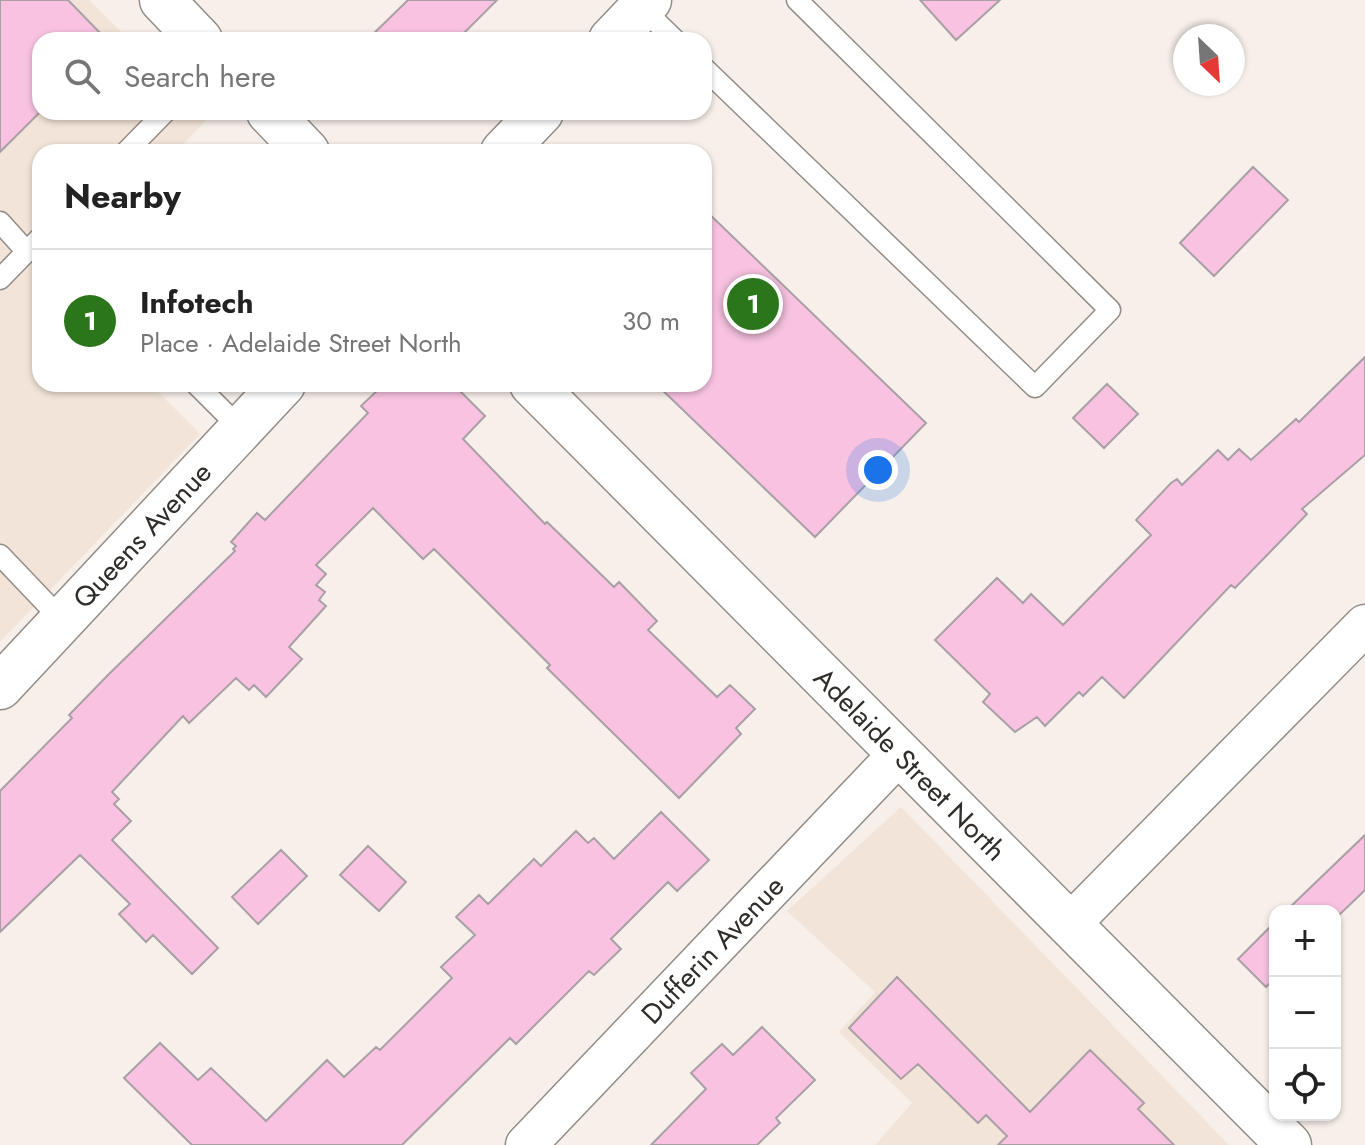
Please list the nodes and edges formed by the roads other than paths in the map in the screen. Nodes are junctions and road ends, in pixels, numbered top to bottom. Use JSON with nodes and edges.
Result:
{"nodes":[{"id":1,"x":162,"y":0,"type":"edge"},
{"id":2,"x":797,"y":0,"type":"edge"},
{"id":3,"x":645,"y":4,"type":"edge"},
{"id":4,"x":192,"y":32,"type":"edge"},
{"id":5,"x":619,"y":32,"type":"edge"},
{"id":6,"x":668,"y":32,"type":"edge"},
{"id":7,"x":712,"y":76,"type":"edge"},
{"id":8,"x":157,"y":120,"type":"edge"},
{"id":9,"x":277,"y":120,"type":"edge"},
{"id":10,"x":533,"y":120,"type":"edge"},
{"id":11,"x":134,"y":144,"type":"edge"},
{"id":12,"x":299,"y":144,"type":"edge"},
{"id":13,"x":511,"y":144,"type":"edge"},
{"id":14,"x":0,"y":222,"type":"edge"},
{"id":15,"x":32,"y":244,"type":"edge"},
{"id":16,"x":32,"y":246,"type":"edge"},
{"id":17,"x":0,"y":279,"type":"edge"},
{"id":18,"x":204,"y":392,"type":"edge"},
{"id":19,"x":276,"y":392,"type":"edge"},
{"id":20,"x":540,"y":392,"type":"edge"},
{"id":21,"x":241,"y":429,"type":"junction"},
{"id":22,"x":0,"y":555,"type":"edge"},
{"id":23,"x":62,"y":620,"type":"junction"},
{"id":24,"x":1365,"y":625,"type":"edge"},
{"id":25,"x":0,"y":687,"type":"edge"},
{"id":26,"x":899,"y":754,"type":"junction"},
{"id":27,"x":1070,"y":924,"type":"junction"},
{"id":28,"x":526,"y":1145,"type":"edge"},
{"id":29,"x":1289,"y":1145,"type":"edge"}],
"edges":[{"from":1,"to":4,"type":"main road"},
{"from":2,"to":7,"type":"lane"},
{"from":3,"to":5,"type":"main road"},
{"from":3,"to":6,"type":"lane"},
{"from":8,"to":11,"type":"lane"},
{"from":9,"to":12,"type":"main road"},
{"from":10,"to":13,"type":"main road"},
{"from":14,"to":15,"type":"lane"},
{"from":16,"to":17,"type":"lane"},
{"from":18,"to":21,"type":"lane"},
{"from":19,"to":21,"type":"main road","name":"Queens Avenue"},
{"from":20,"to":26,"type":"main road","name":"Adelaide Street North"},
{"from":21,"to":23,"type":"main road","name":"Queens Avenue"},
{"from":22,"to":23,"type":"lane"},
{"from":23,"to":25,"type":"main road","name":"Queens Avenue"},
{"from":24,"to":27,"type":"street"},
{"from":26,"to":27,"type":"main road","name":"Adelaide Street North"},
{"from":26,"to":28,"type":"street","name":"Dufferin Avenue"},
{"from":27,"to":29,"type":"main road","name":"Adelaide Street North"}]}
